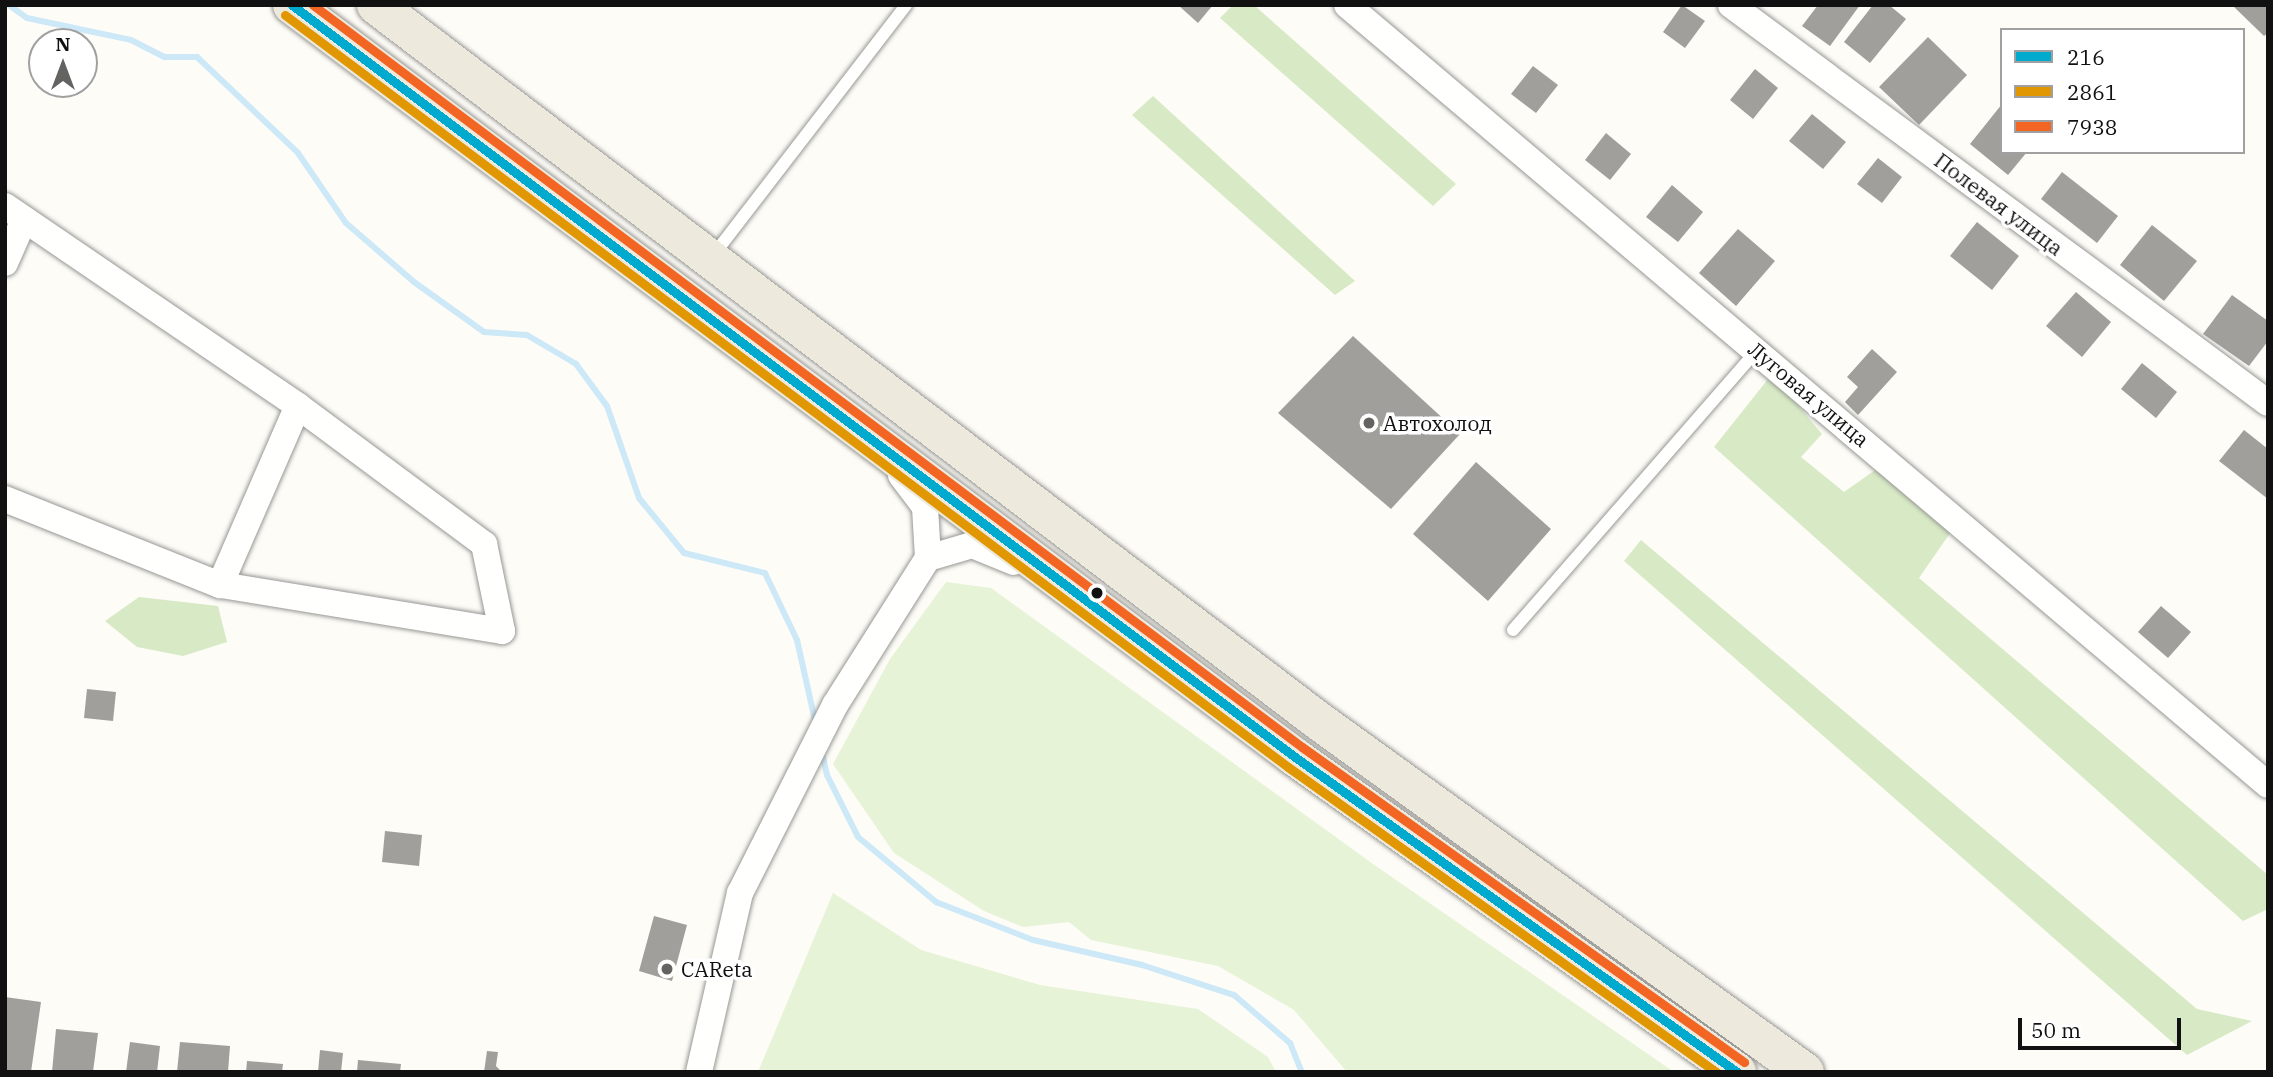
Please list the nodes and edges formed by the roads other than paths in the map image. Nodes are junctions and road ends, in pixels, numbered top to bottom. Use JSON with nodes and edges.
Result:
{"nodes":[{"id":1,"x":292,"y":5,"type":"edge"},
{"id":2,"x":376,"y":5,"type":"edge"},
{"id":3,"x":906,"y":5,"type":"edge"},
{"id":4,"x":1347,"y":5,"type":"edge"},
{"id":5,"x":1731,"y":5,"type":"edge"},
{"id":6,"x":15,"y":213,"type":"edge"},
{"id":7,"x":710,"y":260,"type":"junction"},
{"id":8,"x":5,"y":263,"type":"edge"},
{"id":9,"x":1757,"y":349,"type":"junction"},
{"id":10,"x":819,"y":397,"type":"junction"},
{"id":11,"x":2268,"y":403,"type":"edge"},
{"id":12,"x":298,"y":406,"type":"junction"},
{"id":13,"x":5,"y":499,"type":"edge"},
{"id":14,"x":928,"y":558,"type":"junction"},
{"id":15,"x":220,"y":585,"type":"junction"},
{"id":16,"x":1097,"y":608,"type":"junction"},
{"id":17,"x":1513,"y":631,"type":"dead end"},
{"id":18,"x":2268,"y":785,"type":"edge"},
{"id":19,"x":699,"y":1072,"type":"edge"},
{"id":20,"x":1737,"y":1072,"type":"edge"},
{"id":21,"x":1805,"y":1072,"type":"edge"}],
"edges":[{"from":1,"to":10,"type":"main road"},
{"from":2,"to":7,"type":"main road"},
{"from":3,"to":7,"type":"lane"},
{"from":4,"to":9,"type":"street","name":"Луговая улица"},
{"from":5,"to":11,"type":"street","name":"Полевая улица"},
{"from":6,"to":8,"type":"street"},
{"from":6,"to":12,"type":"street"},
{"from":7,"to":21,"type":"main road"},
{"from":9,"to":17,"type":"lane"},
{"from":9,"to":18,"type":"street","name":"Луговая улица"},
{"from":10,"to":14,"type":"street"},
{"from":10,"to":16,"type":"main road"},
{"from":12,"to":15,"type":"street"},
{"from":12,"to":15,"type":"street"},
{"from":13,"to":15,"type":"street"},
{"from":14,"to":16,"type":"street"},
{"from":14,"to":19,"type":"street"},
{"from":16,"to":20,"type":"main road"}]}
